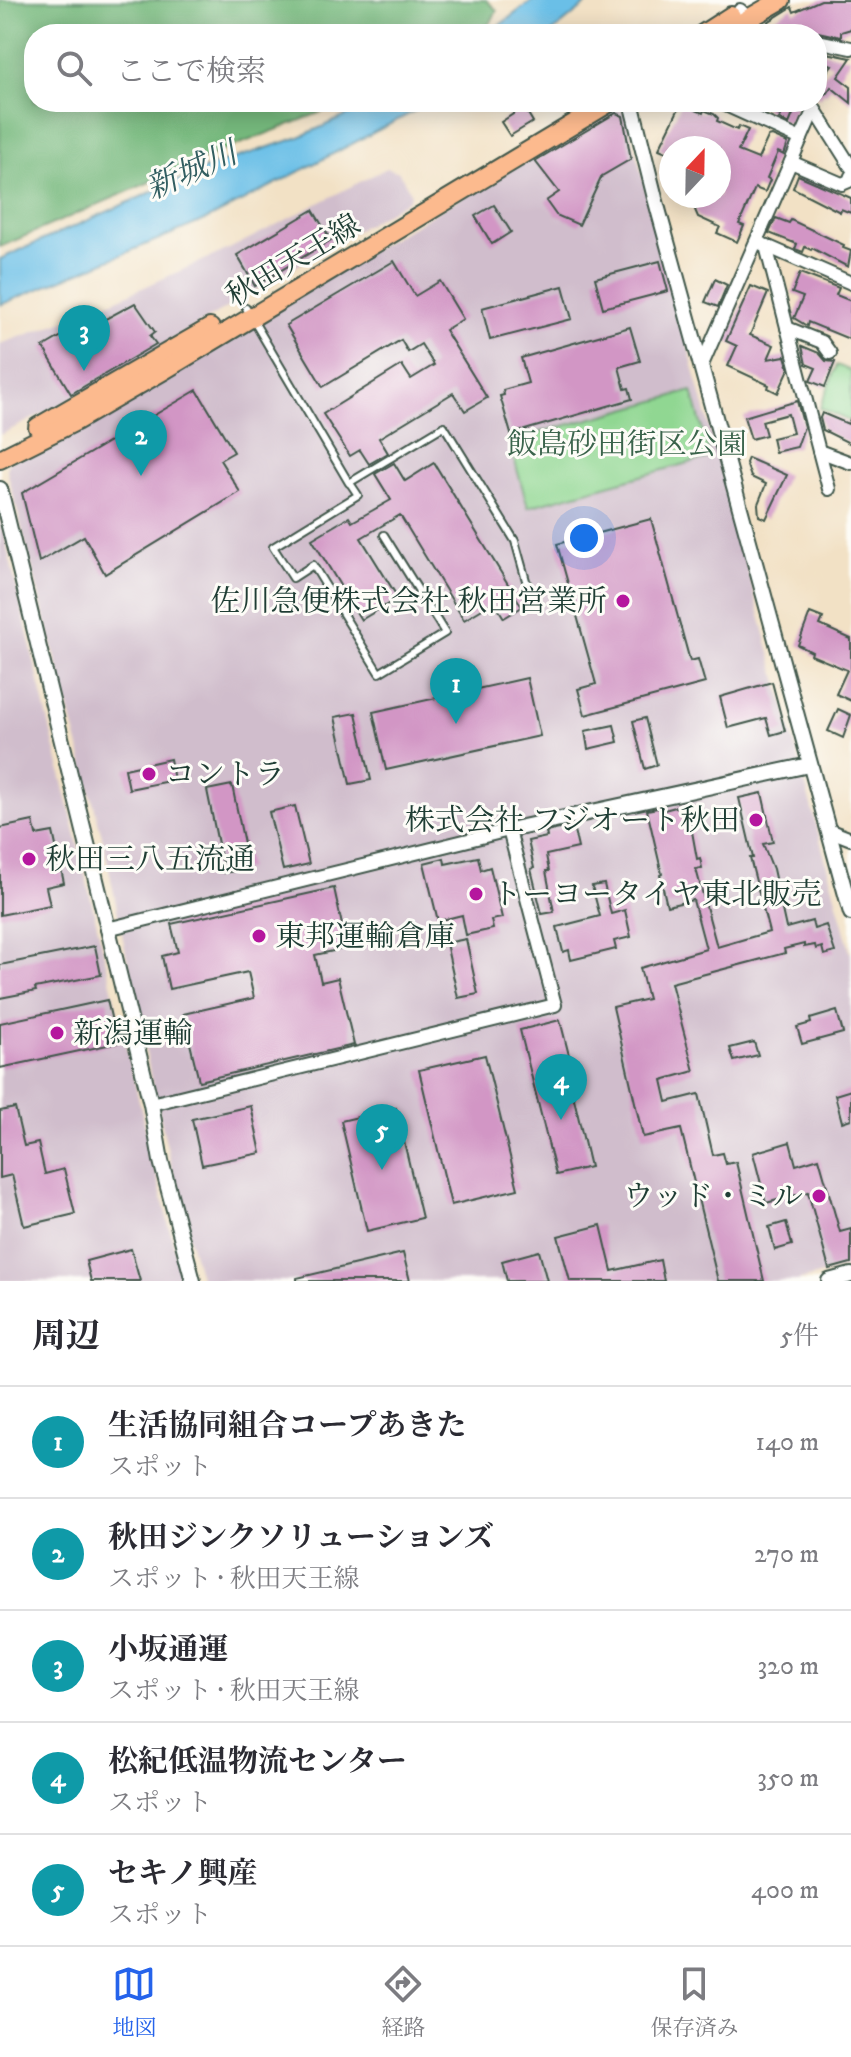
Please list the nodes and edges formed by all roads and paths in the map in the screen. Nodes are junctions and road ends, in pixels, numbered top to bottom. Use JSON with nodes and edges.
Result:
{"nodes":[{"id":1,"x":758,"y":0,"type":"edge"},
{"id":2,"x":781,"y":0,"type":"edge"},
{"id":3,"x":744,"y":14,"type":"junction"},
{"id":4,"x":724,"y":24,"type":"edge"},
{"id":5,"x":733,"y":24,"type":"edge"},
{"id":6,"x":754,"y":24,"type":"edge"},
{"id":7,"x":827,"y":43,"type":"edge"},
{"id":8,"x":851,"y":48,"type":"edge"},
{"id":9,"x":572,"y":112,"type":"edge"},
{"id":10,"x":593,"y":112,"type":"edge"},
{"id":11,"x":634,"y":112,"type":"edge"},
{"id":12,"x":741,"y":112,"type":"edge"},
{"id":13,"x":810,"y":112,"type":"edge"},
{"id":14,"x":816,"y":112,"type":"edge"},
{"id":15,"x":801,"y":139,"type":"junction"},
{"id":16,"x":791,"y":162,"type":"junction"},
{"id":17,"x":851,"y":167,"type":"edge"},
{"id":18,"x":851,"y":176,"type":"edge"},
{"id":19,"x":761,"y":243,"type":"junction"},
{"id":20,"x":851,"y":283,"type":"edge"},
{"id":21,"x":249,"y":313,"type":"junction"},
{"id":22,"x":787,"y":328,"type":"junction"},
{"id":23,"x":830,"y":353,"type":"dead end"},
{"id":24,"x":701,"y":367,"type":"junction"},
{"id":25,"x":0,"y":447,"type":"edge"},
{"id":26,"x":819,"y":451,"type":"junction"},
{"id":27,"x":0,"y":459,"type":"edge"},
{"id":28,"x":851,"y":463,"type":"edge"},
{"id":29,"x":350,"y":483,"type":"junction"},
{"id":30,"x":0,"y":489,"type":"edge"},
{"id":31,"x":829,"y":489,"type":"dead end"},
{"id":32,"x":384,"y":535,"type":"dead end"},
{"id":33,"x":532,"y":602,"type":"dead end"},
{"id":34,"x":809,"y":765,"type":"junction"},
{"id":35,"x":509,"y":830,"type":"junction"},
{"id":36,"x":828,"y":830,"type":"junction"},
{"id":37,"x":851,"y":839,"type":"edge"},
{"id":38,"x":851,"y":913,"type":"edge"},
{"id":39,"x":107,"y":929,"type":"junction"},
{"id":40,"x":151,"y":1104,"type":"junction"},
{"id":41,"x":851,"y":1275,"type":"edge"},
{"id":42,"x":193,"y":1281,"type":"edge"},
{"id":43,"x":829,"y":1281,"type":"edge"}],
"edges":[{"from":1,"to":3,"type":"main road"},
{"from":2,"to":3,"type":"main road"},
{"from":3,"to":4,"type":"main road"},
{"from":3,"to":5,"type":"main road"},
{"from":3,"to":6,"type":"street"},
{"from":7,"to":8,"type":"street"},
{"from":9,"to":21,"type":"main road","name":"秋田天王線"},
{"from":10,"to":21,"type":"main road","name":"秋田天王線"},
{"from":11,"to":24,"type":"street"},
{"from":12,"to":15,"type":"street"},
{"from":13,"to":15,"type":"street"},
{"from":14,"to":17,"type":"street"},
{"from":15,"to":16,"type":"street"},
{"from":16,"to":18,"type":"street"},
{"from":16,"to":19,"type":"street"},
{"from":19,"to":20,"type":"street"},
{"from":19,"to":22,"type":"street"},
{"from":19,"to":24,"type":"street"},
{"from":21,"to":25,"type":"main road","name":"秋田天王線"},
{"from":21,"to":27,"type":"main road","name":"秋田天王線"},
{"from":21,"to":29,"type":"lane"},
{"from":22,"to":23,"type":"street"},
{"from":22,"to":26,"type":"street"},
{"from":24,"to":34,"type":"street"},
{"from":26,"to":28,"type":"street"},
{"from":26,"to":31,"type":"street"},
{"from":29,"to":32,"type":"lane"},
{"from":29,"to":33,"type":"lane"},
{"from":30,"to":39,"type":"street"},
{"from":34,"to":35,"type":"street"},
{"from":34,"to":36,"type":"street"},
{"from":35,"to":39,"type":"street"},
{"from":35,"to":40,"type":"street"},
{"from":36,"to":37,"type":"street"},
{"from":36,"to":38,"type":"street"},
{"from":39,"to":40,"type":"street"},
{"from":40,"to":42,"type":"street"},
{"from":41,"to":43,"type":"street"}]}
